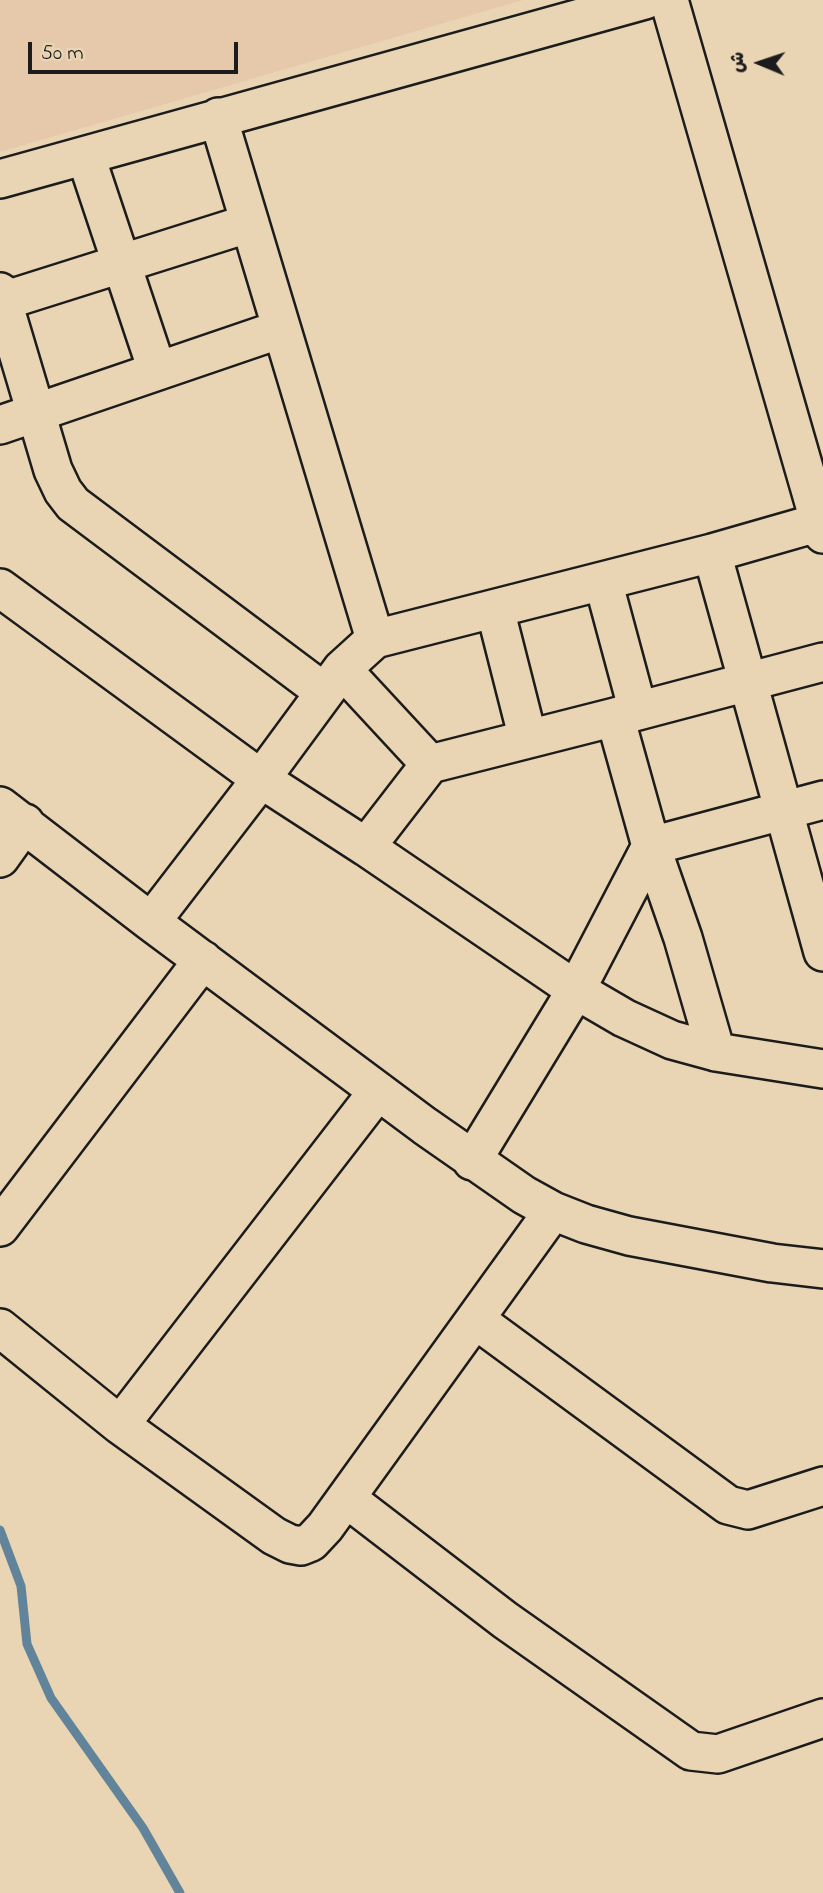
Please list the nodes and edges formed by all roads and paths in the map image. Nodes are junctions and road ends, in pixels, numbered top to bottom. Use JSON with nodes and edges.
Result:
{"nodes":[{"id":1,"x":645,"y":0,"type":"edge"},
{"id":2,"x":669,"y":0,"type":"edge"},
{"id":3,"x":218,"y":117,"type":"junction"},
{"id":4,"x":86,"y":157,"type":"junction"},
{"id":5,"x":0,"y":179,"type":"edge"},
{"id":6,"x":250,"y":223,"type":"junction"},
{"id":7,"x":122,"y":265,"type":"junction"},
{"id":8,"x":1,"y":298,"type":"edge"},
{"id":9,"x":281,"y":329,"type":"junction"},
{"id":10,"x":157,"y":370,"type":"junction"},
{"id":11,"x":35,"y":411,"type":"junction"},
{"id":12,"x":0,"y":425,"type":"edge"},
{"id":13,"x":821,"y":528,"type":"edge"},
{"id":14,"x":712,"y":553,"type":"junction"},
{"id":15,"x":603,"y":582,"type":"junction"},
{"id":16,"x":0,"y":588,"type":"edge"},
{"id":17,"x":495,"y":609,"type":"junction"},
{"id":18,"x":375,"y":639,"type":"junction"},
{"id":19,"x":823,"y":662,"type":"edge"},
{"id":20,"x":333,"y":681,"type":"junction"},
{"id":21,"x":748,"y":681,"type":"junction"},
{"id":22,"x":626,"y":714,"type":"junction"},
{"id":23,"x":528,"y":739,"type":"junction"},
{"id":24,"x":430,"y":764,"type":"junction"},
{"id":25,"x":261,"y":779,"type":"junction"},
{"id":26,"x":823,"y":800,"type":"edge"},
{"id":27,"x":783,"y":812,"type":"junction"},
{"id":28,"x":12,"y":814,"type":"edge"},
{"id":29,"x":651,"y":846,"type":"junction"},
{"id":30,"x":366,"y":847,"type":"junction"},
{"id":31,"x":0,"y":858,"type":"edge"},
{"id":32,"x":151,"y":922,"type":"junction"},
{"id":33,"x":823,"y":952,"type":"edge"},
{"id":34,"x":203,"y":960,"type":"junction"},
{"id":35,"x":576,"y":990,"type":"junction"},
{"id":36,"x":716,"y":1052,"type":"junction"},
{"id":37,"x":823,"y":1069,"type":"edge"},
{"id":38,"x":378,"y":1091,"type":"junction"},
{"id":39,"x":472,"y":1161,"type":"junction"},
{"id":40,"x":554,"y":1211,"type":"junction"},
{"id":41,"x":0,"y":1227,"type":"edge"},
{"id":42,"x":823,"y":1269,"type":"edge"},
{"id":43,"x":476,"y":1320,"type":"junction"},
{"id":44,"x":0,"y":1328,"type":"edge"},
{"id":45,"x":120,"y":1425,"type":"junction"},
{"id":46,"x":823,"y":1486,"type":"edge"},
{"id":47,"x":346,"y":1498,"type":"junction"},
{"id":48,"x":823,"y":1718,"type":"edge"}],
"edges":[{"from":1,"to":3,"type":"street"},
{"from":2,"to":13,"type":"street"},
{"from":3,"to":4,"type":"street"},
{"from":3,"to":6,"type":"street"},
{"from":4,"to":5,"type":"street"},
{"from":4,"to":7,"type":"street"},
{"from":6,"to":7,"type":"street"},
{"from":6,"to":9,"type":"street"},
{"from":7,"to":8,"type":"street"},
{"from":7,"to":10,"type":"street"},
{"from":8,"to":11,"type":"street"},
{"from":9,"to":10,"type":"street"},
{"from":9,"to":18,"type":"street"},
{"from":10,"to":11,"type":"street"},
{"from":11,"to":12,"type":"street"},
{"from":11,"to":20,"type":"street"},
{"from":13,"to":14,"type":"street"},
{"from":14,"to":15,"type":"street"},
{"from":14,"to":21,"type":"street"},
{"from":15,"to":17,"type":"street"},
{"from":15,"to":22,"type":"street"},
{"from":16,"to":25,"type":"street"},
{"from":17,"to":18,"type":"street"},
{"from":17,"to":23,"type":"street"},
{"from":18,"to":20,"type":"street"},
{"from":19,"to":21,"type":"street"},
{"from":20,"to":24,"type":"street"},
{"from":20,"to":25,"type":"street"},
{"from":21,"to":22,"type":"street"},
{"from":21,"to":27,"type":"street"},
{"from":22,"to":23,"type":"street"},
{"from":22,"to":29,"type":"street"},
{"from":23,"to":24,"type":"street"},
{"from":24,"to":30,"type":"street"},
{"from":25,"to":30,"type":"street"},
{"from":25,"to":32,"type":"street"},
{"from":26,"to":27,"type":"street"},
{"from":27,"to":29,"type":"street"},
{"from":27,"to":33,"type":"street"},
{"from":28,"to":31,"type":"street"},
{"from":28,"to":32,"type":"street"},
{"from":29,"to":35,"type":"street"},
{"from":29,"to":36,"type":"street"},
{"from":30,"to":35,"type":"street"},
{"from":32,"to":34,"type":"street"},
{"from":34,"to":38,"type":"street"},
{"from":34,"to":41,"type":"street"},
{"from":35,"to":36,"type":"street"},
{"from":35,"to":39,"type":"street"},
{"from":36,"to":37,"type":"street"},
{"from":38,"to":39,"type":"street"},
{"from":38,"to":45,"type":"street"},
{"from":39,"to":40,"type":"street"},
{"from":40,"to":42,"type":"street"},
{"from":40,"to":43,"type":"street"},
{"from":43,"to":46,"type":"street"},
{"from":43,"to":47,"type":"street"},
{"from":44,"to":45,"type":"street"},
{"from":45,"to":47,"type":"street"},
{"from":47,"to":48,"type":"street"}]}
